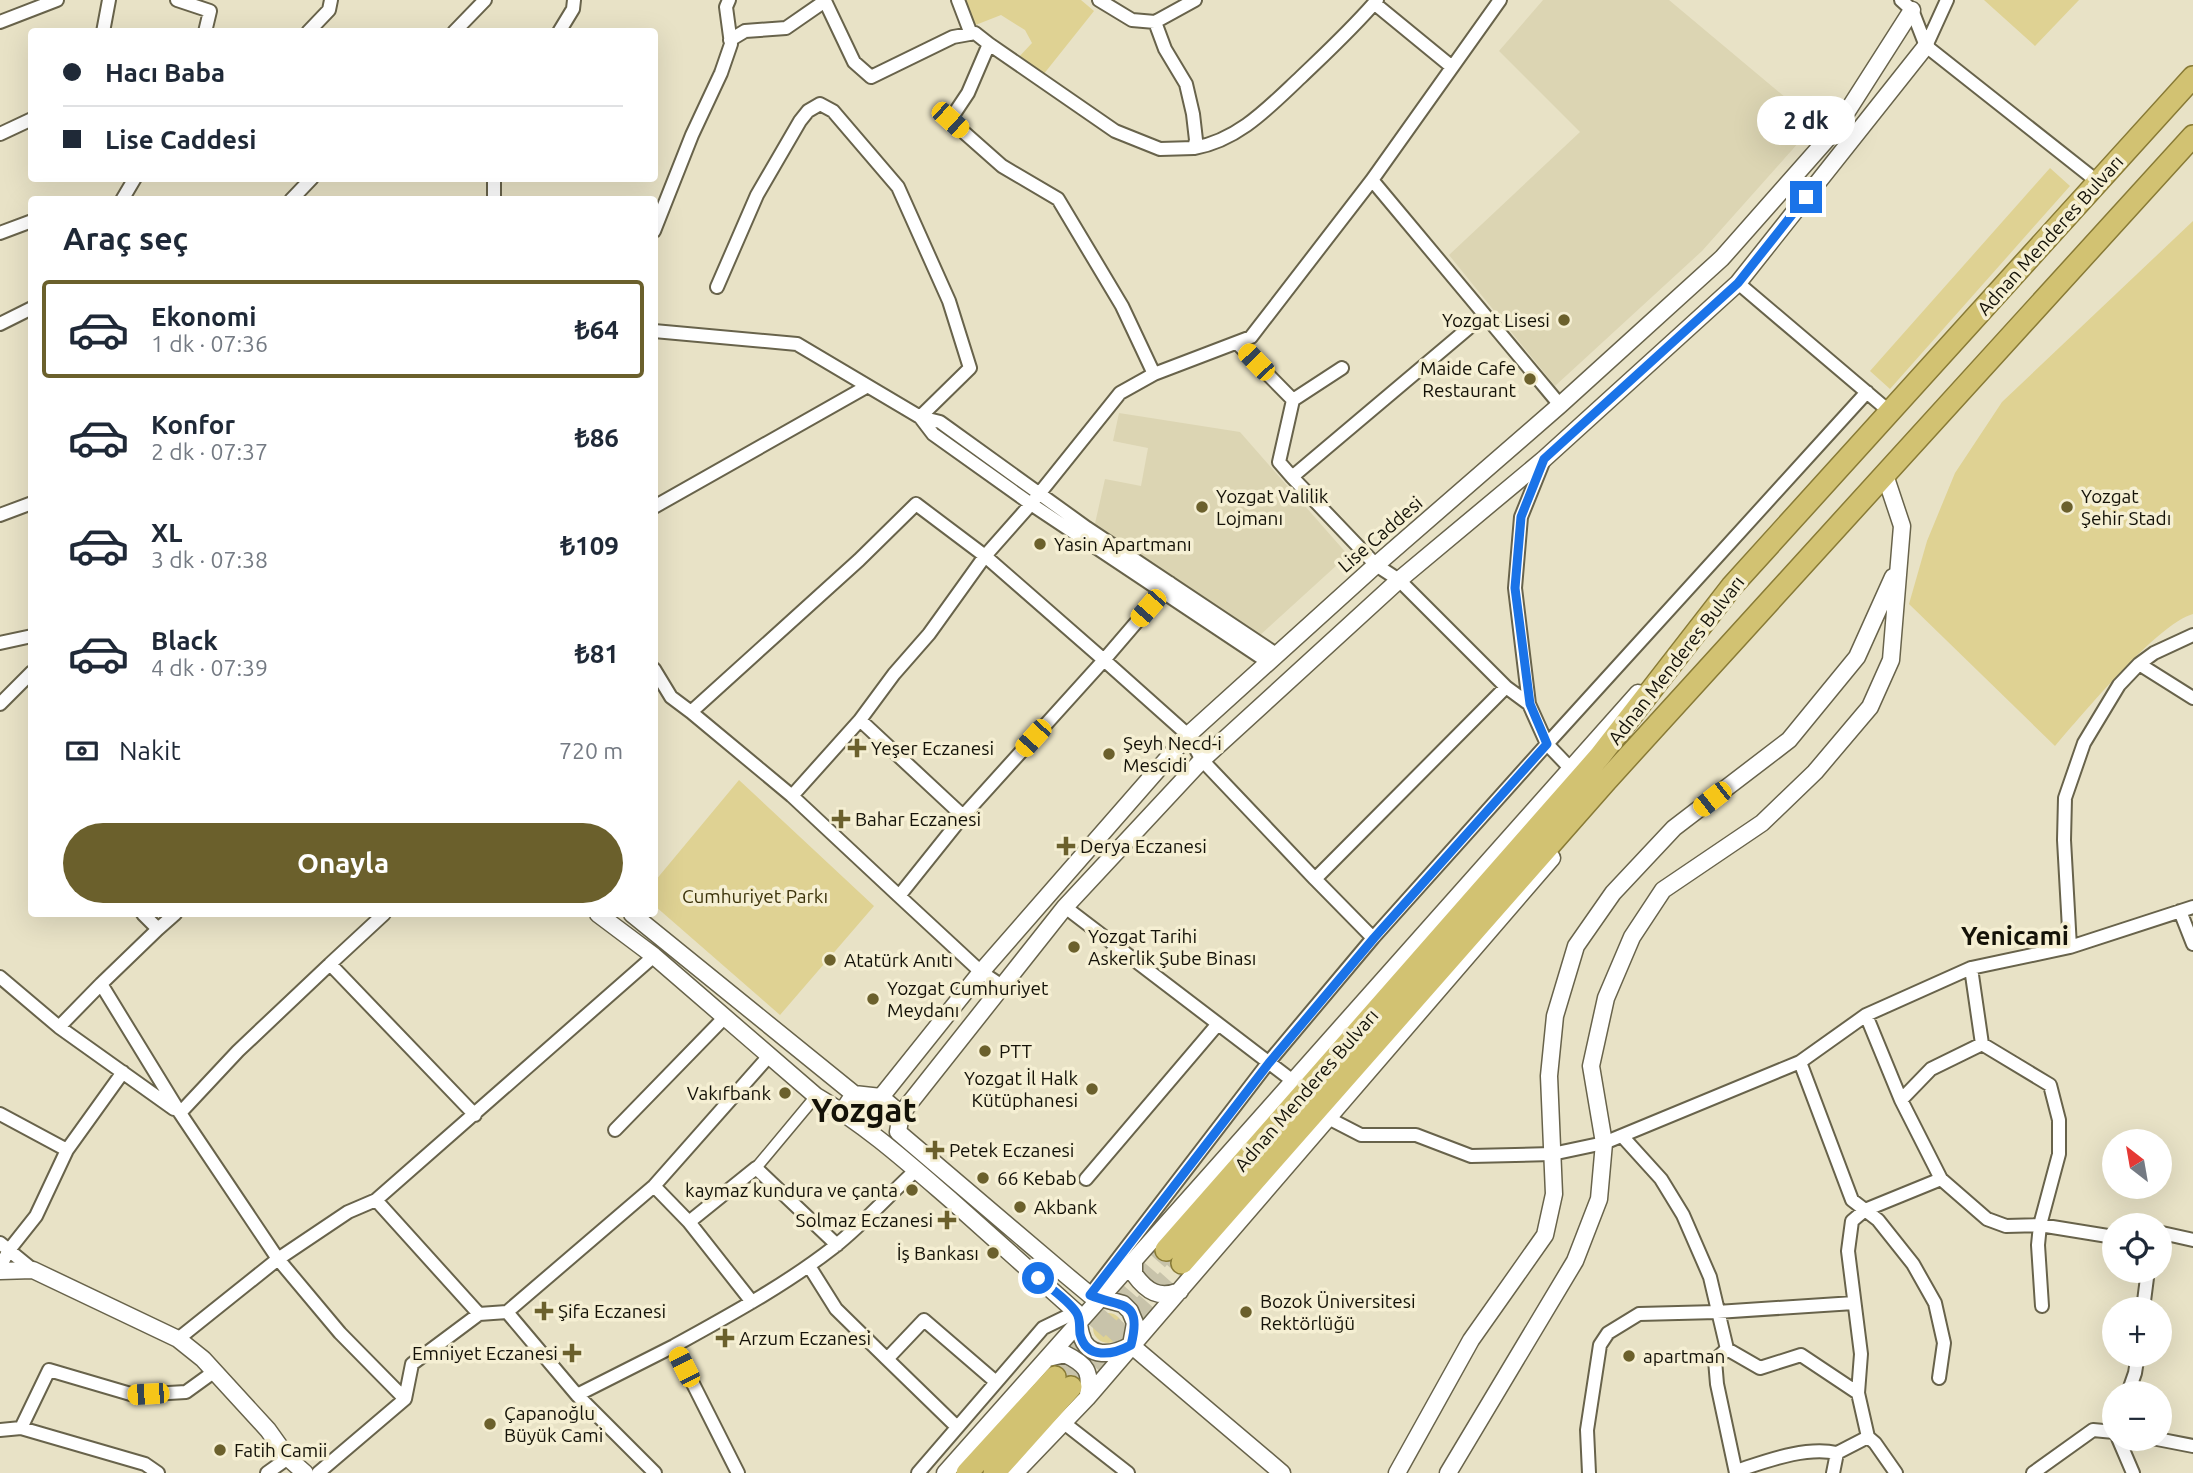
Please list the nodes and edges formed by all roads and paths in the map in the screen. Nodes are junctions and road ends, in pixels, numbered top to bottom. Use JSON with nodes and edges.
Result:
{"nodes":[{"id":1,"x":57,"y":0,"type":"edge"},
{"id":2,"x":108,"y":0,"type":"edge"},
{"id":3,"x":177,"y":0,"type":"edge"},
{"id":4,"x":485,"y":0,"type":"edge"},
{"id":5,"x":574,"y":0,"type":"edge"},
{"id":6,"x":729,"y":0,"type":"edge"},
{"id":7,"x":825,"y":0,"type":"edge"},
{"id":8,"x":958,"y":0,"type":"edge"},
{"id":9,"x":1100,"y":0,"type":"edge"},
{"id":10,"x":1195,"y":0,"type":"edge"},
{"id":11,"x":1500,"y":0,"type":"edge"},
{"id":12,"x":1947,"y":0,"type":"edge"},
{"id":13,"x":1375,"y":2,"type":"edge"},
{"id":14,"x":333,"y":3,"type":"edge"},
{"id":15,"x":1909,"y":3,"type":"edge"},
{"id":16,"x":211,"y":5,"type":"edge"},
{"id":17,"x":0,"y":22,"type":"edge"},
{"id":18,"x":1156,"y":22,"type":"junction"},
{"id":19,"x":104,"y":28,"type":"edge"},
{"id":20,"x":206,"y":28,"type":"edge"},
{"id":21,"x":311,"y":28,"type":"edge"},
{"id":22,"x":458,"y":28,"type":"edge"},
{"id":23,"x":561,"y":28,"type":"edge"},
{"id":24,"x":971,"y":34,"type":"junction"},
{"id":25,"x":730,"y":40,"type":"junction"},
{"id":26,"x":989,"y":44,"type":"junction"},
{"id":27,"x":1926,"y":46,"type":"junction"},
{"id":28,"x":1452,"y":67,"type":"junction"},
{"id":29,"x":2193,"y":77,"type":"edge"},
{"id":30,"x":28,"y":121,"type":"edge"},
{"id":31,"x":0,"y":134,"type":"edge"},
{"id":32,"x":2193,"y":136,"type":"edge"},
{"id":33,"x":1194,"y":148,"type":"junction"},
{"id":34,"x":1372,"y":180,"type":"junction"},
{"id":35,"x":308,"y":182,"type":"edge"},
{"id":36,"x":2098,"y":182,"type":"junction"},
{"id":37,"x":294,"y":196,"type":"edge"},
{"id":38,"x":658,"y":221,"type":"edge"},
{"id":39,"x":28,"y":222,"type":"edge"},
{"id":40,"x":0,"y":233,"type":"edge"},
{"id":41,"x":1738,"y":283,"type":"junction"},
{"id":42,"x":717,"y":287,"type":"dead end"},
{"id":43,"x":28,"y":310,"type":"edge"},
{"id":44,"x":1483,"y":314,"type":"junction"},
{"id":45,"x":0,"y":324,"type":"edge"},
{"id":46,"x":658,"y":331,"type":"edge"},
{"id":47,"x":1237,"y":343,"type":"junction"},
{"id":48,"x":1342,"y":368,"type":"dead end"},
{"id":49,"x":1154,"y":374,"type":"junction"},
{"id":50,"x":866,"y":387,"type":"junction"},
{"id":51,"x":1867,"y":392,"type":"junction"},
{"id":52,"x":1293,"y":400,"type":"junction"},
{"id":53,"x":1560,"y":405,"type":"junction"},
{"id":54,"x":1890,"y":412,"type":"junction"},
{"id":55,"x":920,"y":417,"type":"junction"},
{"id":56,"x":1544,"y":459,"type":"junction"},
{"id":57,"x":1885,"y":475,"type":"junction"},
{"id":58,"x":1292,"y":477,"type":"junction"},
{"id":59,"x":1035,"y":499,"type":"junction"},
{"id":60,"x":28,"y":504,"type":"edge"},
{"id":61,"x":658,"y":505,"type":"edge"},
{"id":62,"x":0,"y":515,"type":"edge"},
{"id":63,"x":985,"y":556,"type":"junction"},
{"id":64,"x":1376,"y":565,"type":"junction"},
{"id":65,"x":1899,"y":566,"type":"junction"},
{"id":66,"x":1802,"y":568,"type":"junction"},
{"id":67,"x":1399,"y":580,"type":"junction"},
{"id":68,"x":1732,"y":586,"type":"junction"},
{"id":69,"x":1166,"y":587,"type":"junction"},
{"id":70,"x":2193,"y":635,"type":"edge"},
{"id":71,"x":28,"y":637,"type":"edge"},
{"id":72,"x":0,"y":643,"type":"edge"},
{"id":73,"x":1272,"y":658,"type":"junction"},
{"id":74,"x":1104,"y":660,"type":"junction"},
{"id":75,"x":2139,"y":664,"type":"junction"},
{"id":76,"x":658,"y":675,"type":"edge"},
{"id":77,"x":28,"y":676,"type":"edge"},
{"id":78,"x":1506,"y":687,"type":"junction"},
{"id":79,"x":2193,"y":698,"type":"edge"},
{"id":80,"x":0,"y":704,"type":"edge"},
{"id":81,"x":1530,"y":704,"type":"junction"},
{"id":82,"x":691,"y":712,"type":"junction"},
{"id":83,"x":860,"y":720,"type":"junction"},
{"id":84,"x":1188,"y":735,"type":"junction"},
{"id":85,"x":1547,"y":744,"type":"junction"},
{"id":86,"x":1202,"y":760,"type":"junction"},
{"id":87,"x":1570,"y":768,"type":"junction"},
{"id":88,"x":792,"y":796,"type":"junction"},
{"id":89,"x":962,"y":816,"type":"junction"},
{"id":90,"x":1315,"y":879,"type":"junction"},
{"id":91,"x":899,"y":896,"type":"junction"},
{"id":92,"x":1065,"y":907,"type":"junction"},
{"id":93,"x":2187,"y":909,"type":"edge"},
{"id":94,"x":146,"y":917,"type":"edge"},
{"id":95,"x":171,"y":917,"type":"edge"},
{"id":96,"x":381,"y":917,"type":"edge"},
{"id":97,"x":602,"y":917,"type":"edge"},
{"id":98,"x":636,"y":917,"type":"edge"},
{"id":99,"x":158,"y":929,"type":"junction"},
{"id":100,"x":1374,"y":938,"type":"junction"},
{"id":101,"x":2193,"y":944,"type":"edge"},
{"id":102,"x":2070,"y":947,"type":"junction"},
{"id":103,"x":653,"y":956,"type":"junction"},
{"id":104,"x":330,"y":964,"type":"junction"},
{"id":105,"x":1970,"y":968,"type":"junction"},
{"id":106,"x":981,"y":972,"type":"junction"},
{"id":107,"x":0,"y":977,"type":"edge"},
{"id":108,"x":101,"y":984,"type":"junction"},
{"id":109,"x":1002,"y":986,"type":"junction"},
{"id":110,"x":1866,"y":1015,"type":"junction"},
{"id":111,"x":724,"y":1018,"type":"junction"},
{"id":112,"x":1217,"y":1025,"type":"junction"},
{"id":113,"x":59,"y":1027,"type":"junction"},
{"id":114,"x":1982,"y":1044,"type":"junction"},
{"id":115,"x":769,"y":1056,"type":"junction"},
{"id":116,"x":1800,"y":1062,"type":"junction"},
{"id":117,"x":1269,"y":1063,"type":"junction"},
{"id":118,"x":123,"y":1072,"type":"junction"},
{"id":119,"x":1293,"y":1081,"type":"junction"},
{"id":120,"x":854,"y":1094,"type":"junction"},
{"id":121,"x":816,"y":1097,"type":"junction"},
{"id":122,"x":881,"y":1097,"type":"junction"},
{"id":123,"x":1901,"y":1100,"type":"junction"},
{"id":124,"x":842,"y":1112,"type":"junction"},
{"id":125,"x":180,"y":1113,"type":"junction"},
{"id":126,"x":0,"y":1114,"type":"edge"},
{"id":127,"x":901,"y":1114,"type":"junction"},
{"id":128,"x":475,"y":1115,"type":"junction"},
{"id":129,"x":1328,"y":1118,"type":"junction"},
{"id":130,"x":615,"y":1130,"type":"dead end"},
{"id":131,"x":898,"y":1132,"type":"junction"},
{"id":132,"x":1622,"y":1136,"type":"junction"},
{"id":133,"x":883,"y":1142,"type":"junction"},
{"id":134,"x":1604,"y":1143,"type":"junction"},
{"id":135,"x":67,"y":1150,"type":"junction"},
{"id":136,"x":1552,"y":1154,"type":"junction"},
{"id":137,"x":756,"y":1168,"type":"junction"},
{"id":138,"x":916,"y":1170,"type":"junction"},
{"id":139,"x":1086,"y":1179,"type":"dead end"},
{"id":140,"x":1941,"y":1179,"type":"junction"},
{"id":141,"x":654,"y":1186,"type":"junction"},
{"id":142,"x":376,"y":1200,"type":"junction"},
{"id":143,"x":1866,"y":1210,"type":"junction"},
{"id":144,"x":689,"y":1222,"type":"junction"},
{"id":145,"x":2040,"y":1225,"type":"junction"},
{"id":146,"x":2102,"y":1235,"type":"edge"},
{"id":147,"x":2172,"y":1235,"type":"edge"},
{"id":148,"x":2193,"y":1240,"type":"edge"},
{"id":149,"x":837,"y":1245,"type":"junction"},
{"id":150,"x":4,"y":1247,"type":"edge"},
{"id":151,"x":278,"y":1259,"type":"junction"},
{"id":152,"x":1134,"y":1260,"type":"junction"},
{"id":153,"x":809,"y":1266,"type":"junction"},
{"id":154,"x":0,"y":1269,"type":"edge"},
{"id":155,"x":33,"y":1270,"type":"junction"},
{"id":156,"x":1180,"y":1291,"type":"junction"},
{"id":157,"x":1096,"y":1297,"type":"junction"},
{"id":158,"x":751,"y":1302,"type":"junction"},
{"id":159,"x":1854,"y":1303,"type":"junction"},
{"id":160,"x":2042,"y":1306,"type":"dead end"},
{"id":161,"x":507,"y":1312,"type":"junction"},
{"id":162,"x":1717,"y":1312,"type":"junction"},
{"id":163,"x":479,"y":1314,"type":"junction"},
{"id":164,"x":1078,"y":1317,"type":"junction"},
{"id":165,"x":178,"y":1339,"type":"junction"},
{"id":166,"x":1131,"y":1345,"type":"junction"},
{"id":167,"x":674,"y":1346,"type":"junction"},
{"id":168,"x":1727,"y":1349,"type":"junction"},
{"id":169,"x":887,"y":1359,"type":"junction"},
{"id":170,"x":215,"y":1371,"type":"junction"},
{"id":171,"x":1939,"y":1378,"type":"dead end"},
{"id":172,"x":1065,"y":1380,"type":"junction"},
{"id":173,"x":996,"y":1382,"type":"junction"},
{"id":174,"x":1858,"y":1393,"type":"junction"},
{"id":175,"x":577,"y":1395,"type":"junction"},
{"id":176,"x":405,"y":1399,"type":"junction"},
{"id":177,"x":1064,"y":1423,"type":"junction"},
{"id":178,"x":21,"y":1427,"type":"junction"},
{"id":179,"x":957,"y":1427,"type":"junction"},
{"id":180,"x":0,"y":1430,"type":"edge"},
{"id":181,"x":2102,"y":1431,"type":"edge"},
{"id":182,"x":1868,"y":1437,"type":"junction"},
{"id":183,"x":2172,"y":1442,"type":"edge"},
{"id":184,"x":2193,"y":1446,"type":"edge"},
{"id":185,"x":2124,"y":1451,"type":"edge"},
{"id":186,"x":1838,"y":1453,"type":"junction"},
{"id":187,"x":289,"y":1458,"type":"junction"},
{"id":188,"x":1736,"y":1472,"type":"edge"},
{"id":189,"x":158,"y":1473,"type":"edge"},
{"id":190,"x":267,"y":1473,"type":"edge"},
{"id":191,"x":305,"y":1473,"type":"edge"},
{"id":192,"x":318,"y":1473,"type":"edge"},
{"id":193,"x":655,"y":1473,"type":"edge"},
{"id":194,"x":738,"y":1473,"type":"edge"},
{"id":195,"x":918,"y":1473,"type":"edge"},
{"id":196,"x":946,"y":1473,"type":"edge"},
{"id":197,"x":967,"y":1473,"type":"edge"},
{"id":198,"x":994,"y":1473,"type":"edge"},
{"id":199,"x":1016,"y":1473,"type":"edge"},
{"id":200,"x":1128,"y":1473,"type":"edge"},
{"id":201,"x":1282,"y":1473,"type":"edge"},
{"id":202,"x":1397,"y":1473,"type":"edge"},
{"id":203,"x":1448,"y":1473,"type":"edge"},
{"id":204,"x":1589,"y":1473,"type":"edge"},
{"id":205,"x":1833,"y":1473,"type":"edge"},
{"id":206,"x":1896,"y":1473,"type":"edge"},
{"id":207,"x":2033,"y":1473,"type":"edge"},
{"id":208,"x":2133,"y":1473,"type":"edge"}],
"edges":[{"from":1,"to":17,"type":"street"},
{"from":2,"to":19,"type":"street"},
{"from":3,"to":16,"type":"street"},
{"from":4,"to":22,"type":"street"},
{"from":5,"to":23,"type":"street"},
{"from":6,"to":25,"type":"street"},
{"from":7,"to":24,"type":"street"},
{"from":7,"to":25,"type":"street"},
{"from":8,"to":24,"type":"street"},
{"from":9,"to":18,"type":"street"},
{"from":10,"to":18,"type":"street"},
{"from":11,"to":28,"type":"street"},
{"from":12,"to":27,"type":"street"},
{"from":13,"to":28,"type":"street"},
{"from":13,"to":33,"type":"street"},
{"from":14,"to":21,"type":"street"},
{"from":15,"to":27,"type":"street"},
{"from":15,"to":53,"type":"street","name":"Lise Caddesi"},
{"from":16,"to":20,"type":"street"},
{"from":18,"to":33,"type":"street"},
{"from":24,"to":26,"type":"street"},
{"from":25,"to":38,"type":"street"},
{"from":26,"to":33,"type":"street"},
{"from":26,"to":49,"type":"street"},
{"from":27,"to":36,"type":"street"},
{"from":27,"to":41,"type":"street"},
{"from":28,"to":34,"type":"street"},
{"from":29,"to":36,"type":"highway","name":"Adnan Menderes Bulvarı"},
{"from":30,"to":31,"type":"street"},
{"from":32,"to":57,"type":"highway","name":"Adnan Menderes Bulvarı"},
{"from":34,"to":44,"type":"street"},
{"from":34,"to":47,"type":"street"},
{"from":35,"to":37,"type":"street"},
{"from":36,"to":54,"type":"highway","name":"Adnan Menderes Bulvarı"},
{"from":39,"to":40,"type":"street"},
{"from":41,"to":51,"type":"street"},
{"from":41,"to":56,"type":"street"},
{"from":42,"to":55,"type":"street"},
{"from":43,"to":45,"type":"street"},
{"from":44,"to":53,"type":"street"},
{"from":44,"to":58,"type":"street"},
{"from":46,"to":50,"type":"street"},
{"from":47,"to":49,"type":"street"},
{"from":47,"to":52,"type":"street"},
{"from":48,"to":52,"type":"street"},
{"from":49,"to":59,"type":"street"},
{"from":50,"to":55,"type":"street"},
{"from":50,"to":61,"type":"street"},
{"from":51,"to":54,"type":"street"},
{"from":51,"to":85,"type":"street"},
{"from":52,"to":58,"type":"street"},
{"from":53,"to":64,"type":"street","name":"Lise Caddesi"},
{"from":54,"to":68,"type":"highway","name":"Adnan Menderes Bulvarı"},
{"from":55,"to":59,"type":"street"},
{"from":56,"to":67,"type":"street"},
{"from":56,"to":81,"type":"street"},
{"from":57,"to":65,"type":"street"},
{"from":57,"to":66,"type":"highway","name":"Adnan Menderes Bulvarı"},
{"from":58,"to":64,"type":"street"},
{"from":59,"to":63,"type":"street"},
{"from":59,"to":69,"type":"street"},
{"from":60,"to":62,"type":"street"},
{"from":63,"to":74,"type":"street"},
{"from":63,"to":82,"type":"street"},
{"from":63,"to":83,"type":"street"},
{"from":64,"to":67,"type":"street"},
{"from":64,"to":73,"type":"street","name":"Lise Caddesi"},
{"from":65,"to":134,"type":"street"},
{"from":65,"to":136,"type":"street"},
{"from":66,"to":68,"type":"highway","name":"Adnan Menderes Bulvarı"},
{"from":66,"to":129,"type":"street"},
{"from":67,"to":78,"type":"street"},
{"from":67,"to":86,"type":"street"},
{"from":68,"to":87,"type":"street"},
{"from":69,"to":73,"type":"street"},
{"from":69,"to":74,"type":"street"},
{"from":70,"to":75,"type":"street"},
{"from":71,"to":72,"type":"street"},
{"from":73,"to":84,"type":"street","name":"Lise Caddesi"},
{"from":74,"to":84,"type":"street"},
{"from":74,"to":89,"type":"street"},
{"from":75,"to":79,"type":"street"},
{"from":75,"to":102,"type":"street"},
{"from":76,"to":82,"type":"street"},
{"from":77,"to":80,"type":"street"},
{"from":78,"to":81,"type":"street"},
{"from":78,"to":90,"type":"street"},
{"from":81,"to":85,"type":"street"},
{"from":82,"to":88,"type":"street"},
{"from":83,"to":88,"type":"street"},
{"from":83,"to":89,"type":"street"},
{"from":84,"to":86,"type":"street"},
{"from":84,"to":106,"type":"street","name":"Lise Caddesi"},
{"from":85,"to":87,"type":"street"},
{"from":85,"to":100,"type":"street"},
{"from":86,"to":90,"type":"street"},
{"from":86,"to":92,"type":"street"},
{"from":87,"to":119,"type":"street"},
{"from":88,"to":91,"type":"street"},
{"from":89,"to":91,"type":"street"},
{"from":90,"to":100,"type":"street"},
{"from":91,"to":106,"type":"street"},
{"from":92,"to":109,"type":"street"},
{"from":92,"to":112,"type":"street"},
{"from":93,"to":101,"type":"street"},
{"from":93,"to":102,"type":"street"},
{"from":94,"to":99,"type":"street"},
{"from":95,"to":99,"type":"street"},
{"from":96,"to":104,"type":"street"},
{"from":97,"to":103,"type":"street"},
{"from":98,"to":120,"type":"street"},
{"from":99,"to":108,"type":"street"},
{"from":100,"to":117,"type":"street"},
{"from":102,"to":105,"type":"street"},
{"from":103,"to":111,"type":"street"},
{"from":103,"to":128,"type":"street"},
{"from":104,"to":125,"type":"street"},
{"from":104,"to":128,"type":"street"},
{"from":105,"to":110,"type":"street"},
{"from":105,"to":114,"type":"street"},
{"from":106,"to":109,"type":"street"},
{"from":106,"to":122,"type":"street","name":"Lise Caddesi"},
{"from":107,"to":113,"type":"street"},
{"from":108,"to":113,"type":"street"},
{"from":108,"to":125,"type":"street"},
{"from":109,"to":127,"type":"street"},
{"from":110,"to":116,"type":"street"},
{"from":110,"to":123,"type":"street"},
{"from":111,"to":115,"type":"street"},
{"from":111,"to":130,"type":"street"},
{"from":112,"to":117,"type":"street"},
{"from":112,"to":139,"type":"street"},
{"from":113,"to":118,"type":"street"},
{"from":114,"to":123,"type":"street"},
{"from":114,"to":145,"type":"street"},
{"from":115,"to":121,"type":"street"},
{"from":115,"to":141,"type":"street"},
{"from":116,"to":132,"type":"street"},
{"from":116,"to":143,"type":"street"},
{"from":117,"to":119,"type":"street"},
{"from":117,"to":157,"type":"street"},
{"from":118,"to":125,"type":"street"},
{"from":118,"to":135,"type":"street"},
{"from":119,"to":152,"type":"street"},
{"from":120,"to":122,"type":"street"},
{"from":120,"to":124,"type":"street"},
{"from":121,"to":124,"type":"street"},
{"from":121,"to":137,"type":"street"},
{"from":122,"to":127,"type":"street"},
{"from":123,"to":140,"type":"street"},
{"from":124,"to":133,"type":"street"},
{"from":125,"to":151,"type":"street"},
{"from":126,"to":135,"type":"street"},
{"from":127,"to":131,"type":"street"},
{"from":128,"to":142,"type":"street"},
{"from":129,"to":136,"type":"street"},
{"from":129,"to":156,"type":"street"},
{"from":131,"to":133,"type":"street"},
{"from":131,"to":157,"type":"street"},
{"from":132,"to":134,"type":"street"},
{"from":132,"to":162,"type":"street"},
{"from":133,"to":138,"type":"street"},
{"from":134,"to":136,"type":"street"},
{"from":134,"to":203,"type":"street"},
{"from":135,"to":150,"type":"street"},
{"from":136,"to":202,"type":"street"},
{"from":137,"to":144,"type":"street"},
{"from":137,"to":149,"type":"street"},
{"from":138,"to":149,"type":"street"},
{"from":138,"to":164,"type":"street"},
{"from":140,"to":143,"type":"street"},
{"from":140,"to":145,"type":"street"},
{"from":141,"to":144,"type":"street"},
{"from":141,"to":161,"type":"street"},
{"from":142,"to":151,"type":"street"},
{"from":142,"to":163,"type":"street"},
{"from":143,"to":159,"type":"street"},
{"from":143,"to":171,"type":"street"},
{"from":144,"to":158,"type":"street"},
{"from":145,"to":146,"type":"street"},
{"from":145,"to":160,"type":"street"},
{"from":147,"to":148,"type":"street"},
{"from":149,"to":153,"type":"street"},
{"from":150,"to":154,"type":"street"},
{"from":150,"to":155,"type":"street"},
{"from":151,"to":165,"type":"street"},
{"from":151,"to":176,"type":"street"},
{"from":152,"to":156,"type":"street"},
{"from":152,"to":157,"type":"street"},
{"from":153,"to":158,"type":"street"},
{"from":153,"to":169,"type":"street"},
{"from":154,"to":155,"type":"street"},
{"from":155,"to":165,"type":"street"},
{"from":156,"to":166,"type":"street"},
{"from":157,"to":164,"type":"street"},
{"from":157,"to":166,"type":"street"},
{"from":158,"to":167,"type":"street"},
{"from":159,"to":162,"type":"street"},
{"from":159,"to":174,"type":"street"},
{"from":161,"to":163,"type":"street"},
{"from":161,"to":175,"type":"street"},
{"from":162,"to":168,"type":"street"},
{"from":162,"to":204,"type":"street"},
{"from":163,"to":176,"type":"street"},
{"from":164,"to":166,"type":"street"},
{"from":164,"to":172,"type":"street"},
{"from":164,"to":173,"type":"street"},
{"from":165,"to":170,"type":"street"},
{"from":166,"to":172,"type":"street"},
{"from":166,"to":201,"type":"street"},
{"from":167,"to":175,"type":"street"},
{"from":167,"to":194,"type":"street"},
{"from":168,"to":174,"type":"street"},
{"from":168,"to":188,"type":"street"},
{"from":169,"to":173,"type":"street"},
{"from":169,"to":179,"type":"street"},
{"from":170,"to":178,"type":"street"},
{"from":170,"to":187,"type":"street"},
{"from":172,"to":177,"type":"street"},
{"from":172,"to":196,"type":"street"},
{"from":172,"to":197,"type":"highway"},
{"from":172,"to":198,"type":"highway"},
{"from":173,"to":179,"type":"street"},
{"from":174,"to":182,"type":"street"},
{"from":175,"to":193,"type":"street"},
{"from":176,"to":192,"type":"street"},
{"from":177,"to":199,"type":"street"},
{"from":177,"to":200,"type":"street"},
{"from":178,"to":180,"type":"street"},
{"from":178,"to":189,"type":"street"},
{"from":179,"to":195,"type":"street"},
{"from":181,"to":207,"type":"street"},
{"from":182,"to":186,"type":"street"},
{"from":182,"to":206,"type":"street"},
{"from":183,"to":184,"type":"street"},
{"from":185,"to":208,"type":"street"},
{"from":186,"to":188,"type":"street"},
{"from":186,"to":205,"type":"street"},
{"from":187,"to":190,"type":"street"},
{"from":187,"to":191,"type":"street"}]}
